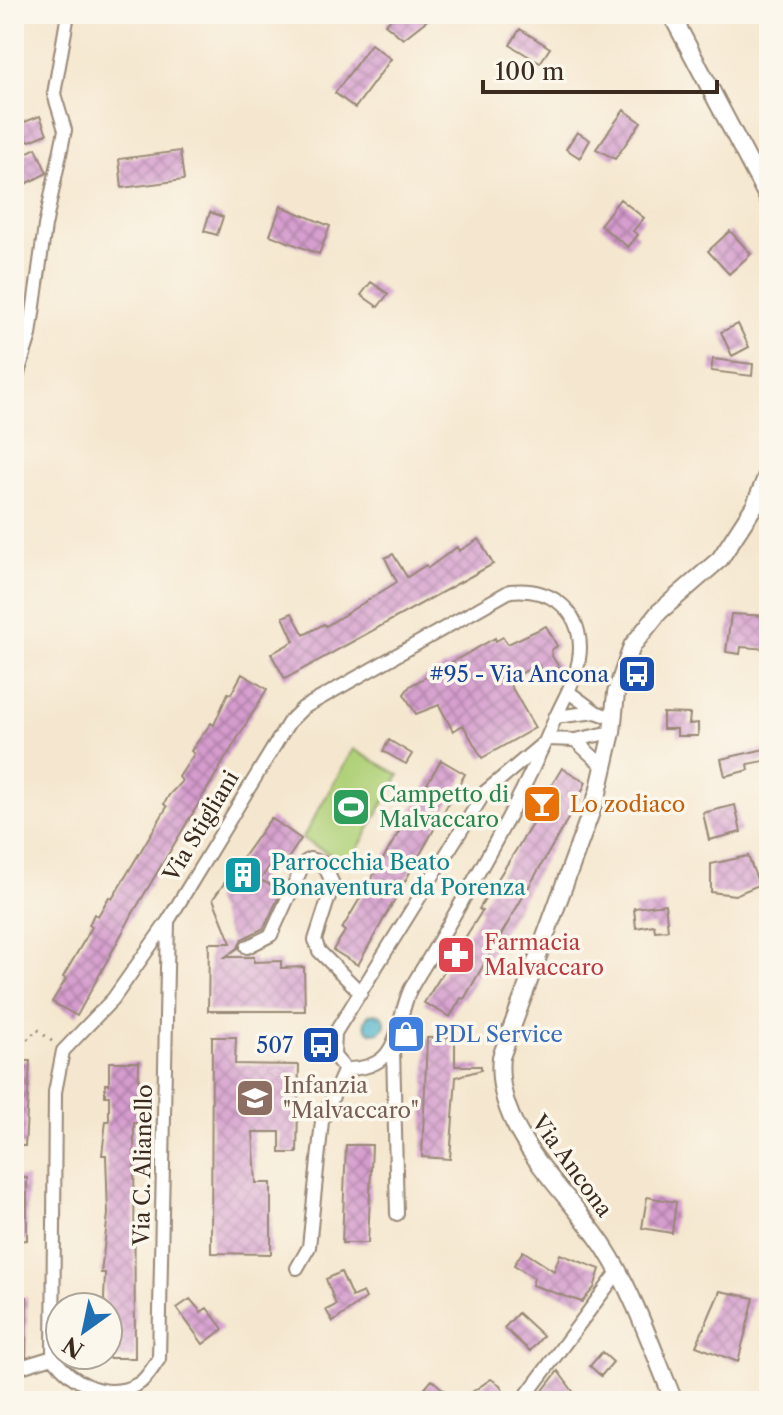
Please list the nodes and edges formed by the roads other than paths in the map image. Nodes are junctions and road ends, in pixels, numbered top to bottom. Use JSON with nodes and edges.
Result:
{"nodes":[{"id":1,"x":68,"y":14,"type":"edge"},
{"id":2,"x":671,"y":14,"type":"edge"},
{"id":3,"x":769,"y":200,"type":"edge"},
{"id":4,"x":14,"y":386,"type":"edge"},
{"id":5,"x":769,"y":470,"type":"edge"},
{"id":6,"x":570,"y":693,"type":"junction"},
{"id":7,"x":555,"y":717,"type":"junction"},
{"id":8,"x":607,"y":721,"type":"junction"},
{"id":9,"x":547,"y":739,"type":"junction"},
{"id":10,"x":575,"y":740,"type":"junction"},
{"id":11,"x":604,"y":767,"type":"junction"},
{"id":12,"x":492,"y":785,"type":"junction"},
{"id":13,"x":515,"y":802,"type":"junction"},
{"id":14,"x":168,"y":921,"type":"junction"},
{"id":15,"x":247,"y":947,"type":"dead end"},
{"id":16,"x":361,"y":993,"type":"junction"},
{"id":17,"x":393,"y":1048,"type":"junction"},
{"id":18,"x":345,"y":1069,"type":"junction"},
{"id":19,"x":397,"y":1214,"type":"dead end"},
{"id":20,"x":297,"y":1268,"type":"dead end"},
{"id":21,"x":618,"y":1272,"type":"junction"},
{"id":22,"x":53,"y":1291,"type":"edge"},
{"id":23,"x":44,"y":1360,"type":"edge"},
{"id":24,"x":14,"y":1369,"type":"edge"},
{"id":25,"x":63,"y":1371,"type":"edge"},
{"id":26,"x":522,"y":1401,"type":"edge"},
{"id":27,"x":674,"y":1401,"type":"edge"}],
"edges":[{"from":1,"to":4,"type":"street"},
{"from":2,"to":3,"type":"street"},
{"from":5,"to":8,"type":"street"},
{"from":6,"to":7,"type":"street","name":"Via Stigliani"},
{"from":6,"to":8,"type":"street"},
{"from":6,"to":14,"type":"street","name":"Via Stigliani"},
{"from":7,"to":8,"type":"street"},
{"from":7,"to":9,"type":"street","name":"Via Stigliani"},
{"from":8,"to":10,"type":"street"},
{"from":8,"to":11,"type":"street","name":"Via Ancona"},
{"from":9,"to":10,"type":"street"},
{"from":9,"to":12,"type":"street"},
{"from":9,"to":13,"type":"street","name":"Via Stigliani"},
{"from":10,"to":11,"type":"street"},
{"from":11,"to":21,"type":"street","name":"Via Ancona"},
{"from":12,"to":13,"type":"street"},
{"from":12,"to":16,"type":"street"},
{"from":13,"to":17,"type":"street","name":"Via Stigliani"},
{"from":14,"to":22,"type":"street","name":"Via Stigliani"},
{"from":14,"to":25,"type":"street","name":"Via C. Alianello"},
{"from":15,"to":16,"type":"street"},
{"from":16,"to":18,"type":"street"},
{"from":17,"to":18,"type":"street"},
{"from":17,"to":19,"type":"street","name":"Via Stigliani"},
{"from":18,"to":20,"type":"street"},
{"from":21,"to":26,"type":"street"},
{"from":21,"to":27,"type":"street","name":"Via Ancona"},
{"from":23,"to":24,"type":"street"}]}
